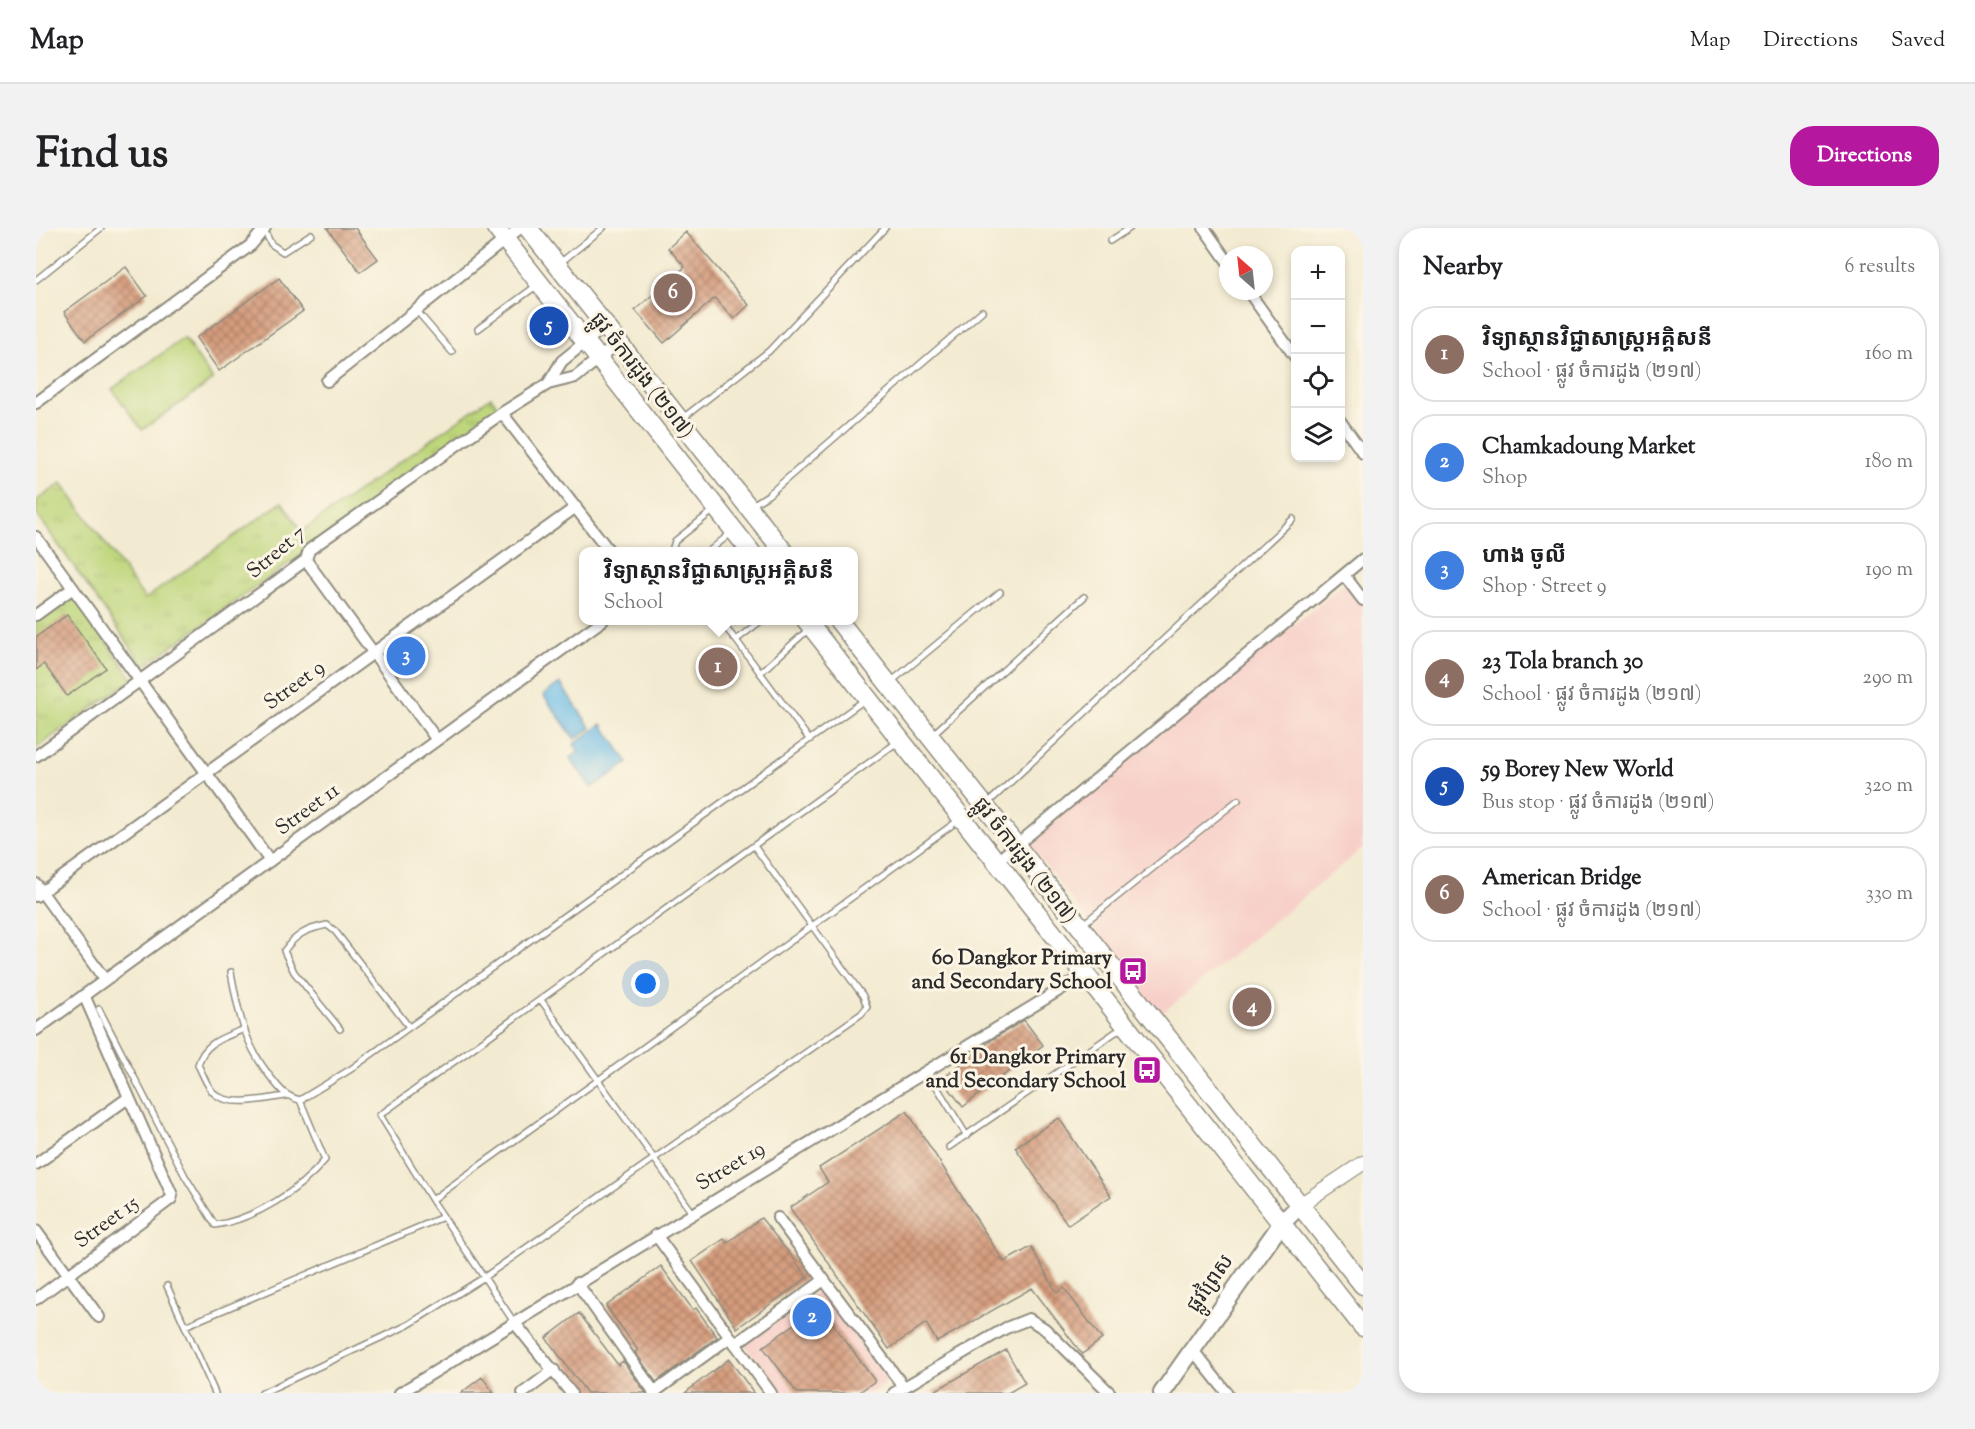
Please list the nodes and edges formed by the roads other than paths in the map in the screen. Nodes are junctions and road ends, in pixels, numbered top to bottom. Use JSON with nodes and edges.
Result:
{"nodes":[{"id":1,"x":101,"y":228,"type":"edge"},
{"id":2,"x":520,"y":228,"type":"edge"},
{"id":3,"x":528,"y":228,"type":"edge"},
{"id":4,"x":603,"y":228,"type":"edge"},
{"id":5,"x":885,"y":228,"type":"edge"},
{"id":6,"x":1130,"y":228,"type":"edge"},
{"id":7,"x":1204,"y":228,"type":"edge"},
{"id":8,"x":265,"y":229,"type":"edge"},
{"id":9,"x":311,"y":234,"type":"dead end"},
{"id":10,"x":501,"y":234,"type":"edge"},
{"id":11,"x":1110,"y":241,"type":"dead end"},
{"id":12,"x":1219,"y":249,"type":"edge"},
{"id":13,"x":557,"y":265,"type":"junction"},
{"id":14,"x":36,"y":280,"type":"edge"},
{"id":15,"x":540,"y":283,"type":"junction"},
{"id":16,"x":1254,"y":300,"type":"edge"},
{"id":17,"x":416,"y":310,"type":"junction"},
{"id":18,"x":982,"y":311,"type":"dead end"},
{"id":19,"x":605,"y":326,"type":"junction"},
{"id":20,"x":478,"y":329,"type":"dead end"},
{"id":21,"x":586,"y":342,"type":"junction"},
{"id":22,"x":618,"y":342,"type":"junction"},
{"id":23,"x":452,"y":352,"type":"dead end"},
{"id":24,"x":1293,"y":354,"type":"edge"},
{"id":25,"x":599,"y":359,"type":"junction"},
{"id":26,"x":327,"y":381,"type":"dead end"},
{"id":27,"x":548,"y":384,"type":"junction"},
{"id":28,"x":36,"y":403,"type":"edge"},
{"id":29,"x":502,"y":413,"type":"junction"},
{"id":30,"x":680,"y":420,"type":"junction"},
{"id":31,"x":1345,"y":427,"type":"edge"},
{"id":32,"x":1363,"y":453,"type":"edge"},
{"id":33,"x":576,"y":507,"type":"junction"},
{"id":34,"x":717,"y":508,"type":"junction"},
{"id":35,"x":749,"y":508,"type":"junction"},
{"id":36,"x":1293,"y":519,"type":"dead end"},
{"id":37,"x":735,"y":530,"type":"junction"},
{"id":38,"x":36,"y":537,"type":"edge"},
{"id":39,"x":606,"y":547,"type":"edge"},
{"id":40,"x":673,"y":547,"type":"edge"},
{"id":41,"x":714,"y":547,"type":"edge"},
{"id":42,"x":747,"y":547,"type":"edge"},
{"id":43,"x":780,"y":547,"type":"edge"},
{"id":44,"x":1363,"y":559,"type":"edge"},
{"id":45,"x":306,"y":560,"type":"junction"},
{"id":46,"x":1344,"y":575,"type":"junction"},
{"id":47,"x":73,"y":588,"type":"junction"},
{"id":48,"x":1000,"y":592,"type":"dead end"},
{"id":49,"x":1084,"y":597,"type":"dead end"},
{"id":50,"x":1363,"y":600,"type":"edge"},
{"id":51,"x":36,"y":615,"type":"edge"},
{"id":52,"x":597,"y":625,"type":"edge"},
{"id":53,"x":723,"y":625,"type":"edge"},
{"id":54,"x":757,"y":625,"type":"edge"},
{"id":55,"x":807,"y":625,"type":"edge"},
{"id":56,"x":809,"y":625,"type":"edge"},
{"id":57,"x":841,"y":625,"type":"edge"},
{"id":58,"x":736,"y":640,"type":"junction"},
{"id":59,"x":374,"y":652,"type":"junction"},
{"id":60,"x":760,"y":673,"type":"junction"},
{"id":61,"x":140,"y":680,"type":"junction"},
{"id":62,"x":888,"y":684,"type":"junction"},
{"id":63,"x":867,"y":698,"type":"junction"},
{"id":64,"x":930,"y":737,"type":"junction"},
{"id":65,"x":809,"y":739,"type":"junction"},
{"id":66,"x":437,"y":740,"type":"junction"},
{"id":67,"x":901,"y":741,"type":"junction"},
{"id":68,"x":36,"y":756,"type":"edge"},
{"id":69,"x":207,"y":773,"type":"junction"},
{"id":70,"x":1238,"y":800,"type":"dead end"},
{"id":71,"x":984,"y":806,"type":"junction"},
{"id":72,"x":962,"y":818,"type":"junction"},
{"id":73,"x":1016,"y":845,"type":"junction"},
{"id":74,"x":754,"y":846,"type":"junction"},
{"id":75,"x":270,"y":861,"type":"junction"},
{"id":76,"x":996,"y":862,"type":"junction"},
{"id":77,"x":38,"y":891,"type":"edge"},
{"id":78,"x":812,"y":926,"type":"junction"},
{"id":79,"x":1080,"y":927,"type":"junction"},
{"id":80,"x":231,"y":972,"type":"dead end"},
{"id":81,"x":1084,"y":975,"type":"junction"},
{"id":82,"x":105,"y":980,"type":"junction"},
{"id":83,"x":84,"y":995,"type":"junction"},
{"id":84,"x":541,"y":1000,"type":"junction"},
{"id":85,"x":99,"y":1009,"type":"dead end"},
{"id":86,"x":409,"y":1027,"type":"junction"},
{"id":87,"x":1124,"y":1027,"type":"junction"},
{"id":88,"x":340,"y":1029,"type":"dead end"},
{"id":89,"x":36,"y":1030,"type":"edge"},
{"id":90,"x":242,"y":1030,"type":"junction"},
{"id":91,"x":927,"y":1071,"type":"junction"},
{"id":92,"x":598,"y":1080,"type":"junction"},
{"id":93,"x":286,"y":1096,"type":"junction"},
{"id":94,"x":128,"y":1098,"type":"junction"},
{"id":95,"x":300,"y":1100,"type":"junction"},
{"id":96,"x":967,"y":1136,"type":"junction"},
{"id":97,"x":949,"y":1147,"type":"dead end"},
{"id":98,"x":654,"y":1158,"type":"junction"},
{"id":99,"x":1363,"y":1163,"type":"edge"},
{"id":100,"x":36,"y":1164,"type":"edge"},
{"id":101,"x":432,"y":1200,"type":"junction"},
{"id":102,"x":1300,"y":1204,"type":"junction"},
{"id":103,"x":693,"y":1213,"type":"junction"},
{"id":104,"x":443,"y":1217,"type":"junction"},
{"id":105,"x":778,"y":1218,"type":"dead end"},
{"id":106,"x":1281,"y":1224,"type":"junction"},
{"id":107,"x":36,"y":1231,"type":"edge"},
{"id":108,"x":656,"y":1235,"type":"junction"},
{"id":109,"x":68,"y":1275,"type":"junction"},
{"id":110,"x":483,"y":1278,"type":"junction"},
{"id":111,"x":824,"y":1280,"type":"junction"},
{"id":112,"x":577,"y":1283,"type":"junction"},
{"id":113,"x":1363,"y":1285,"type":"edge"},
{"id":114,"x":167,"y":1286,"type":"dead end"},
{"id":115,"x":36,"y":1299,"type":"edge"},
{"id":116,"x":99,"y":1317,"type":"dead end"},
{"id":117,"x":514,"y":1322,"type":"junction"},
{"id":118,"x":185,"y":1326,"type":"junction"},
{"id":119,"x":1363,"y":1327,"type":"edge"},
{"id":120,"x":733,"y":1341,"type":"junction"},
{"id":121,"x":1192,"y":1349,"type":"junction"},
{"id":122,"x":554,"y":1370,"type":"junction"},
{"id":123,"x":899,"y":1390,"type":"edge"},
{"id":124,"x":215,"y":1393,"type":"edge"},
{"id":125,"x":262,"y":1393,"type":"edge"},
{"id":126,"x":400,"y":1393,"type":"edge"},
{"id":127,"x":523,"y":1393,"type":"edge"},
{"id":128,"x":571,"y":1393,"type":"edge"},
{"id":129,"x":654,"y":1393,"type":"edge"},
{"id":130,"x":771,"y":1393,"type":"edge"},
{"id":131,"x":1110,"y":1393,"type":"edge"},
{"id":132,"x":1162,"y":1393,"type":"edge"},
{"id":133,"x":1227,"y":1393,"type":"edge"}],
"edges":[{"from":1,"to":14,"type":"lane"},
{"from":2,"to":10,"type":"street"},
{"from":3,"to":13,"type":"main road","name":"ផ្លូវ ចំការដូង (២១៧)"},
{"from":4,"to":13,"type":"lane"},
{"from":5,"to":30,"type":"lane"},
{"from":6,"to":11,"type":"lane"},
{"from":7,"to":12,"type":"street"},
{"from":8,"to":9,"type":"lane"},
{"from":8,"to":28,"type":"street"},
{"from":10,"to":15,"type":"main road","name":"ផ្លូវ ចំការដូង (២១៧)"},
{"from":10,"to":17,"type":"street"},
{"from":13,"to":19,"type":"main road","name":"ផ្លូវ ចំការដូង (២១៧)"},
{"from":15,"to":20,"type":"lane"},
{"from":15,"to":21,"type":"main road","name":"ផ្លូវ ចំការដូង (២១៧)"},
{"from":16,"to":24,"type":"street"},
{"from":17,"to":23,"type":"lane"},
{"from":17,"to":26,"type":"street"},
{"from":18,"to":35,"type":"lane"},
{"from":19,"to":21,"type":"street","name":"Street 7"},
{"from":19,"to":22,"type":"main road","name":"ផ្លូវ ចំការដូង (២១៧)"},
{"from":21,"to":25,"type":"main road","name":"ផ្លូវ ចំការដូង (២១៧)"},
{"from":21,"to":27,"type":"street","name":"Street 7"},
{"from":22,"to":25,"type":"street","name":"Street 7"},
{"from":22,"to":30,"type":"main road","name":"ផ្លូវ ចំការដូង (២១៧)"},
{"from":25,"to":27,"type":"street","name":"Street 7"},
{"from":25,"to":34,"type":"main road","name":"ផ្លូវ ចំការដូង (២១៧)"},
{"from":27,"to":29,"type":"street","name":"Street 7"},
{"from":29,"to":33,"type":"street"},
{"from":29,"to":45,"type":"street","name":"Street 7"},
{"from":30,"to":35,"type":"main road","name":"ផ្លូវ ចំការដូង (២១៧)"},
{"from":31,"to":32,"type":"street"},
{"from":33,"to":39,"type":"street"},
{"from":33,"to":59,"type":"street","name":"Street 9"},
{"from":34,"to":37,"type":"main road","name":"ផ្លូវ ចំការដូង (២១៧)"},
{"from":34,"to":40,"type":"lane"},
{"from":35,"to":43,"type":"main road","name":"ផ្លូវ ចំការដូង (២១៧)"},
{"from":36,"to":71,"type":"lane"},
{"from":37,"to":41,"type":"lane"},
{"from":37,"to":42,"type":"main road","name":"ផ្លូវ ចំការដូង (២១៧)"},
{"from":38,"to":47,"type":"street"},
{"from":44,"to":46,"type":"street"},
{"from":45,"to":59,"type":"street"},
{"from":45,"to":61,"type":"street","name":"Street 7"},
{"from":46,"to":50,"type":"street"},
{"from":46,"to":73,"type":"street"},
{"from":47,"to":51,"type":"street"},
{"from":47,"to":61,"type":"street"},
{"from":48,"to":62,"type":"lane"},
{"from":49,"to":64,"type":"lane"},
{"from":52,"to":66,"type":"street","name":"Street 11"},
{"from":53,"to":58,"type":"lane"},
{"from":54,"to":58,"type":"lane"},
{"from":55,"to":60,"type":"lane"},
{"from":56,"to":63,"type":"main road","name":"ផ្លូវ ចំការដូង (២១៧)"},
{"from":57,"to":62,"type":"main road","name":"ផ្លូវ ចំការដូង (២១៧)"},
{"from":58,"to":60,"type":"lane"},
{"from":59,"to":66,"type":"street"},
{"from":59,"to":69,"type":"street","name":"Street 9"},
{"from":60,"to":65,"type":"lane"},
{"from":61,"to":68,"type":"street","name":"Street 7"},
{"from":61,"to":69,"type":"street"},
{"from":62,"to":64,"type":"main road","name":"ផ្លូវ ចំការដូង (២១៧)"},
{"from":63,"to":65,"type":"lane"},
{"from":63,"to":67,"type":"main road","name":"ផ្លូវ ចំការដូង (២១៧)"},
{"from":64,"to":71,"type":"main road","name":"ផ្លូវ ចំការដូង (២១៧)"},
{"from":65,"to":86,"type":"lane"},
{"from":66,"to":75,"type":"street","name":"Street 11"},
{"from":67,"to":72,"type":"main road","name":"ផ្លូវ ចំការដូង (២១៧)"},
{"from":67,"to":74,"type":"lane"},
{"from":69,"to":75,"type":"street"},
{"from":69,"to":77,"type":"street","name":"Street 9"},
{"from":70,"to":79,"type":"lane"},
{"from":71,"to":73,"type":"main road","name":"ផ្លូវ ចំការដូង (២១៧)"},
{"from":72,"to":76,"type":"main road","name":"ផ្លូវ ចំការដូង (២១៧)"},
{"from":72,"to":78,"type":"lane"},
{"from":73,"to":76,"type":"street"},
{"from":73,"to":79,"type":"main road","name":"ផ្លូវ ចំការដូង (២១៧)"},
{"from":74,"to":78,"type":"lane"},
{"from":74,"to":84,"type":"lane"},
{"from":75,"to":82,"type":"street","name":"Street 11"},
{"from":76,"to":81,"type":"main road","name":"ផ្លូវ ចំការដូង (២១៧)"},
{"from":77,"to":82,"type":"street"},
{"from":78,"to":92,"type":"lane"},
{"from":78,"to":98,"type":"lane"},
{"from":79,"to":102,"type":"main road","name":"ផ្លូវ ចំការដូង (២១៧)"},
{"from":80,"to":90,"type":"lane"},
{"from":81,"to":87,"type":"main road","name":"ផ្លូវ ចំការដូង (២១៧)"},
{"from":81,"to":91,"type":"street","name":"Street 19"},
{"from":82,"to":83,"type":"street","name":"Street 11"},
{"from":83,"to":89,"type":"street","name":"Street 11"},
{"from":83,"to":94,"type":"street"},
{"from":84,"to":92,"type":"lane"},
{"from":84,"to":101,"type":"lane"},
{"from":85,"to":95,"type":"lane"},
{"from":86,"to":88,"type":"lane"},
{"from":86,"to":95,"type":"lane"},
{"from":87,"to":96,"type":"lane"},
{"from":87,"to":106,"type":"main road","name":"ផ្លូវ ចំការដូង (២១៧)"},
{"from":90,"to":93,"type":"lane"},
{"from":90,"to":93,"type":"lane"},
{"from":91,"to":96,"type":"lane"},
{"from":91,"to":103,"type":"street","name":"Street 19"},
{"from":92,"to":98,"type":"lane"},
{"from":92,"to":101,"type":"lane"},
{"from":93,"to":95,"type":"lane"},
{"from":94,"to":100,"type":"street"},
{"from":94,"to":109,"type":"street","name":"Street 15"},
{"from":96,"to":97,"type":"lane"},
{"from":98,"to":103,"type":"lane"},
{"from":98,"to":110,"type":"lane"},
{"from":99,"to":102,"type":"street"},
{"from":101,"to":104,"type":"lane"},
{"from":102,"to":106,"type":"main road","name":"ផ្លូវព្រៃស"},
{"from":102,"to":113,"type":"main road","name":"ផ្លូវ ចំការដូង (២១៧)"},
{"from":103,"to":108,"type":"street","name":"Street 19"},
{"from":104,"to":110,"type":"lane"},
{"from":104,"to":118,"type":"lane"},
{"from":105,"to":111,"type":"street"},
{"from":106,"to":119,"type":"main road","name":"ផ្លូវ ចំការដូង (២១៧)"},
{"from":106,"to":121,"type":"main road","name":"ផ្លូវព្រៃស"},
{"from":107,"to":109,"type":"street"},
{"from":108,"to":112,"type":"street","name":"Street 19"},
{"from":108,"to":120,"type":"street"},
{"from":109,"to":115,"type":"street","name":"Street 15"},
{"from":109,"to":116,"type":"street"},
{"from":110,"to":117,"type":"lane"},
{"from":110,"to":125,"type":"lane"},
{"from":111,"to":120,"type":"street"},
{"from":111,"to":123,"type":"street"},
{"from":112,"to":117,"type":"street","name":"Street 19"},
{"from":112,"to":129,"type":"street"},
{"from":114,"to":118,"type":"lane"},
{"from":117,"to":122,"type":"street"},
{"from":117,"to":126,"type":"street","name":"Street 19"},
{"from":118,"to":124,"type":"lane"},
{"from":120,"to":129,"type":"street"},
{"from":120,"to":130,"type":"street"},
{"from":121,"to":132,"type":"main road","name":"ផ្លូវព្រៃស"},
{"from":121,"to":133,"type":"street"},
{"from":122,"to":127,"type":"street"},
{"from":122,"to":128,"type":"street"},
{"from":123,"to":131,"type":"street"}]}
